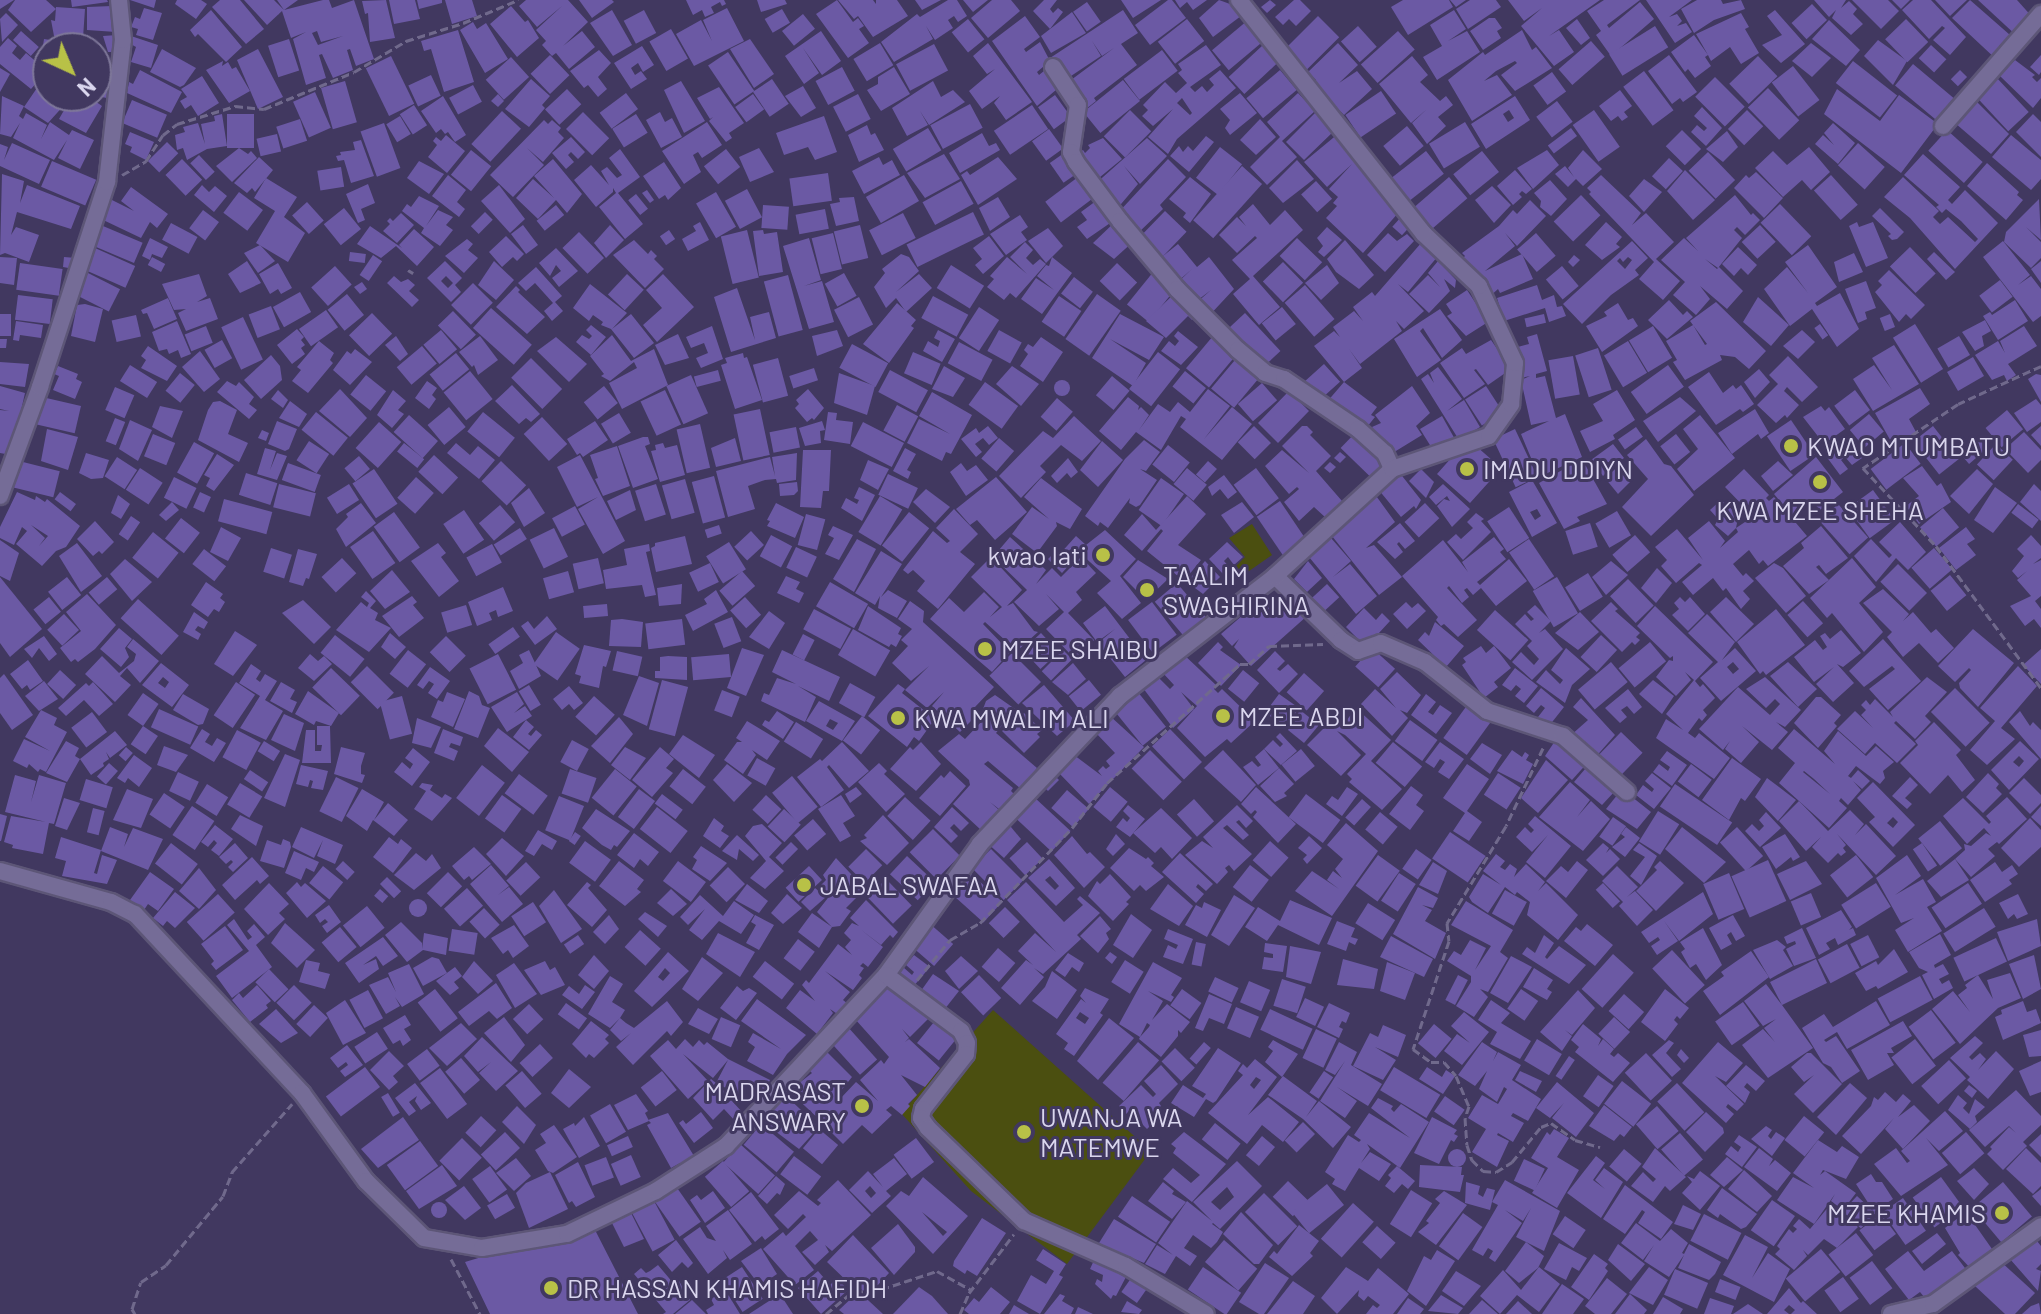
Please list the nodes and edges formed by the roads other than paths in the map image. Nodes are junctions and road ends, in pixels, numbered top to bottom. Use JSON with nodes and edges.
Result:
{"nodes":[{"id":1,"x":119,"y":0,"type":"edge"},
{"id":2,"x":1239,"y":0,"type":"edge"},
{"id":3,"x":2041,"y":14,"type":"edge"},
{"id":4,"x":1053,"y":67,"type":"dead end"},
{"id":5,"x":1943,"y":126,"type":"dead end"},
{"id":6,"x":1392,"y":469,"type":"junction"},
{"id":7,"x":0,"y":496,"type":"edge"},
{"id":8,"x":1275,"y":576,"type":"junction"},
{"id":9,"x":1627,"y":792,"type":"dead end"},
{"id":10,"x":0,"y":871,"type":"edge"},
{"id":11,"x":886,"y":975,"type":"junction"},
{"id":12,"x":2041,"y":1226,"type":"edge"},
{"id":13,"x":1206,"y":1314,"type":"edge"},
{"id":14,"x":1891,"y":1314,"type":"edge"}],
"edges":[{"from":1,"to":7,"type":"street"},
{"from":2,"to":6,"type":"street"},
{"from":3,"to":5,"type":"street"},
{"from":4,"to":6,"type":"street"},
{"from":6,"to":8,"type":"street"},
{"from":8,"to":9,"type":"street"},
{"from":8,"to":11,"type":"street"},
{"from":10,"to":11,"type":"street"},
{"from":11,"to":13,"type":"street"},
{"from":12,"to":14,"type":"street"}]}
